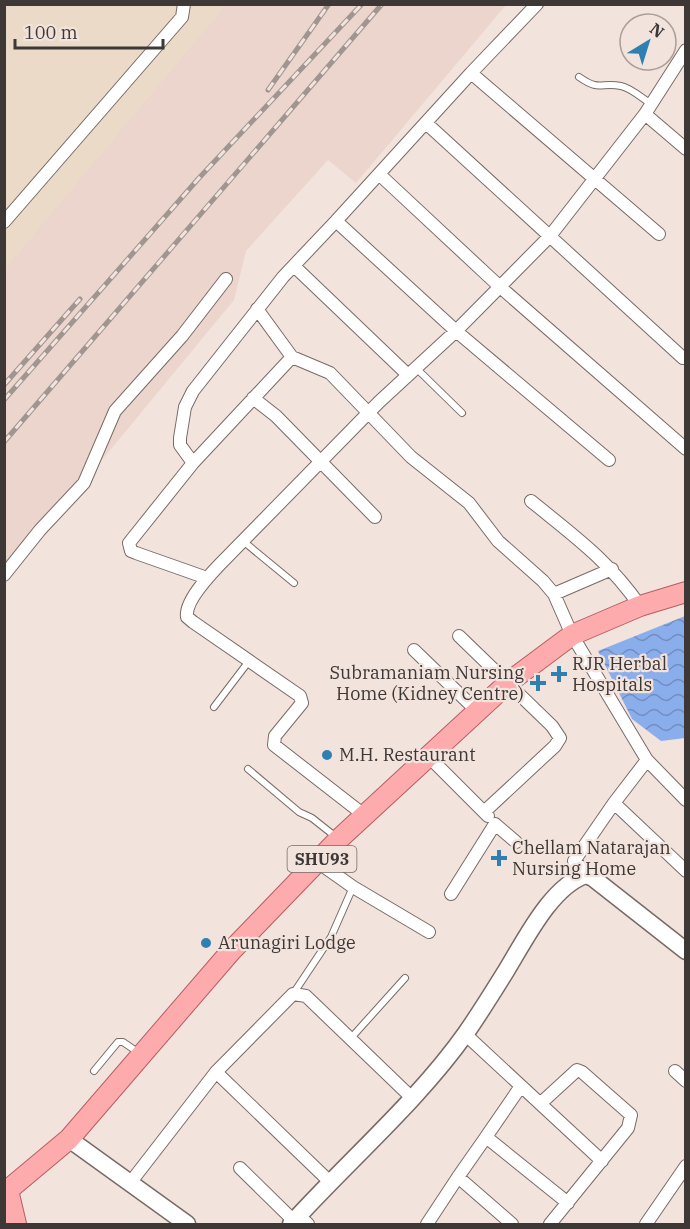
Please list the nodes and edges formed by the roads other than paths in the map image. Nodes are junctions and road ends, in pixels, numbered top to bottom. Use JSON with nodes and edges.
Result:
{"nodes":[{"id":1,"x":184,"y":4,"type":"edge"},
{"id":2,"x":537,"y":4,"type":"edge"},
{"id":3,"x":686,"y":51,"type":"edge"},
{"id":4,"x":471,"y":73,"type":"junction"},
{"id":5,"x":579,"y":77,"type":"dead end"},
{"id":6,"x":648,"y":109,"type":"junction"},
{"id":7,"x":426,"y":123,"type":"junction"},
{"id":8,"x":686,"y":149,"type":"edge"},
{"id":9,"x":380,"y":175,"type":"junction"},
{"id":10,"x":596,"y":179,"type":"junction"},
{"id":11,"x":336,"y":221,"type":"junction"},
{"id":12,"x":4,"y":222,"type":"edge"},
{"id":13,"x":659,"y":234,"type":"dead end"},
{"id":14,"x":550,"y":236,"type":"junction"},
{"id":15,"x":294,"y":266,"type":"junction"},
{"id":16,"x":226,"y":279,"type":"dead end"},
{"id":17,"x":499,"y":286,"type":"junction"},
{"id":18,"x":257,"y":309,"type":"junction"},
{"id":19,"x":456,"y":331,"type":"junction"},
{"id":20,"x":292,"y":357,"type":"junction"},
{"id":21,"x":683,"y":358,"type":"dead end"},
{"id":22,"x":412,"y":371,"type":"junction"},
{"id":23,"x":254,"y":398,"type":"junction"},
{"id":24,"x":369,"y":412,"type":"junction"},
{"id":25,"x":462,"y":413,"type":"dead end"},
{"id":26,"x":686,"y":449,"type":"edge"},
{"id":27,"x":609,"y":460,"type":"dead end"},
{"id":28,"x":193,"y":463,"type":"junction"},
{"id":29,"x":321,"y":463,"type":"junction"},
{"id":30,"x":531,"y":501,"type":"dead end"},
{"id":31,"x":375,"y":517,"type":"dead end"},
{"id":32,"x":243,"y":541,"type":"junction"},
{"id":33,"x":612,"y":569,"type":"junction"},
{"id":34,"x":4,"y":575,"type":"edge"},
{"id":35,"x":207,"y":578,"type":"junction"},
{"id":36,"x":294,"y":583,"type":"dead end"},
{"id":37,"x":686,"y":592,"type":"edge"},
{"id":38,"x":554,"y":594,"type":"junction"},
{"id":39,"x":640,"y":606,"type":"junction"},
{"id":40,"x":572,"y":635,"type":"junction"},
{"id":41,"x":459,"y":636,"type":"dead end"},
{"id":42,"x":414,"y":650,"type":"dead end"},
{"id":43,"x":249,"y":660,"type":"junction"},
{"id":44,"x":509,"y":682,"type":"junction"},
{"id":45,"x":214,"y":707,"type":"dead end"},
{"id":46,"x":477,"y":711,"type":"junction"},
{"id":47,"x":428,"y":756,"type":"junction"},
{"id":48,"x":647,"y":760,"type":"junction"},
{"id":49,"x":248,"y":769,"type":"dead end"},
{"id":50,"x":686,"y":800,"type":"edge"},
{"id":51,"x":614,"y":803,"type":"junction"},
{"id":52,"x":484,"y":812,"type":"junction"},
{"id":53,"x":364,"y":815,"type":"junction"},
{"id":54,"x":495,"y":824,"type":"junction"},
{"id":55,"x":339,"y":839,"type":"junction"},
{"id":56,"x":516,"y":842,"type":"dead end"},
{"id":57,"x":319,"y":862,"type":"junction"},
{"id":58,"x":686,"y":871,"type":"edge"},
{"id":59,"x":583,"y":876,"type":"junction"},
{"id":60,"x":353,"y":887,"type":"junction"},
{"id":61,"x":451,"y":894,"type":"dead end"},
{"id":62,"x":429,"y":932,"type":"dead end"},
{"id":63,"x":686,"y":951,"type":"edge"},
{"id":64,"x":405,"y":978,"type":"dead end"},
{"id":65,"x":293,"y":994,"type":"junction"},
{"id":66,"x":465,"y":1034,"type":"junction"},
{"id":67,"x":351,"y":1038,"type":"junction"},
{"id":68,"x":142,"y":1055,"type":"junction"},
{"id":69,"x":94,"y":1071,"type":"dead end"},
{"id":70,"x":675,"y":1071,"type":"dead end"},
{"id":71,"x":216,"y":1072,"type":"junction"},
{"id":72,"x":686,"y":1081,"type":"edge"},
{"id":73,"x":521,"y":1086,"type":"junction"},
{"id":74,"x":411,"y":1097,"type":"junction"},
{"id":75,"x":541,"y":1103,"type":"junction"},
{"id":76,"x":486,"y":1137,"type":"junction"},
{"id":77,"x":69,"y":1139,"type":"junction"},
{"id":78,"x":602,"y":1161,"type":"junction"},
{"id":79,"x":686,"y":1166,"type":"edge"},
{"id":80,"x":240,"y":1168,"type":"dead end"},
{"id":81,"x":458,"y":1177,"type":"junction"},
{"id":82,"x":130,"y":1183,"type":"junction"},
{"id":83,"x":331,"y":1183,"type":"junction"},
{"id":84,"x":6,"y":1190,"type":"edge"},
{"id":85,"x":568,"y":1203,"type":"junction"},
{"id":86,"x":298,"y":1221,"type":"edge"},
{"id":87,"x":16,"y":1224,"type":"edge"},
{"id":88,"x":187,"y":1224,"type":"edge"},
{"id":89,"x":427,"y":1224,"type":"edge"},
{"id":90,"x":512,"y":1224,"type":"edge"},
{"id":91,"x":550,"y":1224,"type":"edge"},
{"id":92,"x":646,"y":1224,"type":"edge"}],
"edges":[{"from":1,"to":12,"type":"street"},
{"from":2,"to":4,"type":"street"},
{"from":3,"to":6,"type":"street"},
{"from":4,"to":7,"type":"street"},
{"from":4,"to":10,"type":"street"},
{"from":5,"to":6,"type":"lane"},
{"from":6,"to":8,"type":"street"},
{"from":6,"to":10,"type":"street"},
{"from":7,"to":9,"type":"street"},
{"from":7,"to":14,"type":"street"},
{"from":9,"to":11,"type":"street"},
{"from":9,"to":17,"type":"street"},
{"from":10,"to":13,"type":"street"},
{"from":10,"to":14,"type":"street"},
{"from":11,"to":15,"type":"street"},
{"from":11,"to":19,"type":"street"},
{"from":14,"to":17,"type":"street"},
{"from":14,"to":21,"type":"street"},
{"from":15,"to":18,"type":"street"},
{"from":15,"to":22,"type":"street"},
{"from":16,"to":34,"type":"street"},
{"from":17,"to":19,"type":"street"},
{"from":17,"to":26,"type":"street"},
{"from":18,"to":20,"type":"street"},
{"from":18,"to":28,"type":"street"},
{"from":19,"to":22,"type":"street"},
{"from":19,"to":27,"type":"street"},
{"from":20,"to":23,"type":"street"},
{"from":20,"to":24,"type":"street"},
{"from":22,"to":24,"type":"street"},
{"from":22,"to":25,"type":"lane"},
{"from":23,"to":28,"type":"street"},
{"from":23,"to":29,"type":"street"},
{"from":24,"to":29,"type":"street"},
{"from":24,"to":38,"type":"street"},
{"from":28,"to":35,"type":"street"},
{"from":29,"to":31,"type":"street"},
{"from":29,"to":32,"type":"street"},
{"from":30,"to":33,"type":"street"},
{"from":32,"to":35,"type":"street"},
{"from":32,"to":36,"type":"lane"},
{"from":33,"to":38,"type":"street"},
{"from":33,"to":39,"type":"street"},
{"from":35,"to":43,"type":"street"},
{"from":37,"to":39,"type":"main road","number":"SHU93"},
{"from":38,"to":40,"type":"street"},
{"from":39,"to":40,"type":"main road","number":"SHU93"},
{"from":40,"to":44,"type":"main road","number":"SHU93"},
{"from":40,"to":48,"type":"street"},
{"from":41,"to":44,"type":"street"},
{"from":42,"to":46,"type":"street"},
{"from":43,"to":45,"type":"lane"},
{"from":43,"to":53,"type":"street"},
{"from":44,"to":46,"type":"main road","number":"SHU93"},
{"from":44,"to":52,"type":"street"},
{"from":46,"to":47,"type":"main road","number":"SHU93"},
{"from":47,"to":52,"type":"street"},
{"from":47,"to":53,"type":"main road","number":"SHU93"},
{"from":48,"to":50,"type":"street"},
{"from":48,"to":51,"type":"street"},
{"from":49,"to":55,"type":"lane"},
{"from":51,"to":58,"type":"street"},
{"from":51,"to":59,"type":"street"},
{"from":52,"to":54,"type":"street"},
{"from":53,"to":55,"type":"main road","number":"SHU93"},
{"from":54,"to":56,"type":"street"},
{"from":54,"to":61,"type":"street"},
{"from":55,"to":57,"type":"main road","number":"SHU93"},
{"from":57,"to":60,"type":"street"},
{"from":57,"to":68,"type":"main road","number":"SHU93"},
{"from":59,"to":63,"type":"street"},
{"from":59,"to":66,"type":"street"},
{"from":60,"to":62,"type":"street"},
{"from":60,"to":65,"type":"lane"},
{"from":64,"to":67,"type":"lane"},
{"from":65,"to":67,"type":"street"},
{"from":65,"to":71,"type":"street"},
{"from":66,"to":73,"type":"street"},
{"from":66,"to":74,"type":"street"},
{"from":67,"to":74,"type":"street"},
{"from":68,"to":69,"type":"lane"},
{"from":68,"to":77,"type":"main road","number":"SHU93"},
{"from":70,"to":72,"type":"street"},
{"from":71,"to":82,"type":"street"},
{"from":71,"to":83,"type":"street"},
{"from":73,"to":75,"type":"street"},
{"from":73,"to":76,"type":"street"},
{"from":74,"to":83,"type":"street"},
{"from":75,"to":78,"type":"street"},
{"from":75,"to":78,"type":"street"},
{"from":76,"to":81,"type":"street"},
{"from":76,"to":85,"type":"street"},
{"from":77,"to":82,"type":"street"},
{"from":77,"to":84,"type":"main road","number":"SHU93"},
{"from":78,"to":85,"type":"street"},
{"from":79,"to":92,"type":"street"},
{"from":80,"to":86,"type":"street"},
{"from":81,"to":89,"type":"street"},
{"from":81,"to":90,"type":"street"},
{"from":82,"to":88,"type":"street"},
{"from":83,"to":86,"type":"street"},
{"from":84,"to":87,"type":"main road","number":"SHU93"},
{"from":85,"to":91,"type":"street"}]}
